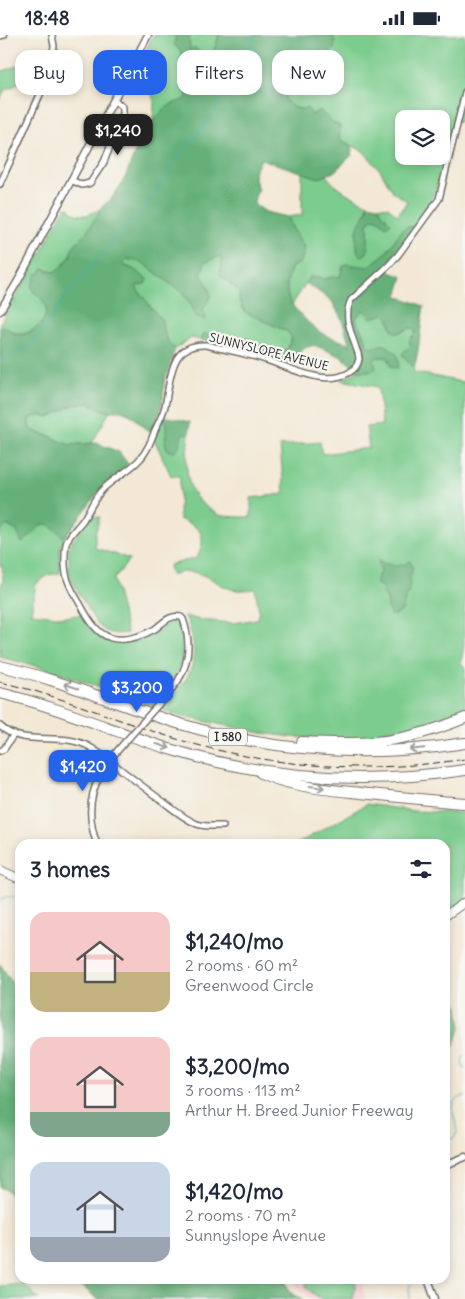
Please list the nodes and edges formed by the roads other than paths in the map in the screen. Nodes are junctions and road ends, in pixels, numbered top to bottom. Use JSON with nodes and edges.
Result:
{"nodes":[{"id":1,"x":52,"y":35,"type":"edge"},
{"id":2,"x":148,"y":35,"type":"edge"},
{"id":3,"x":465,"y":92,"type":"edge"},
{"id":4,"x":114,"y":100,"type":"junction"},
{"id":5,"x":71,"y":180,"type":"junction"},
{"id":6,"x":0,"y":184,"type":"edge"},
{"id":7,"x":0,"y":311,"type":"edge"},
{"id":8,"x":0,"y":666,"type":"edge"},
{"id":9,"x":0,"y":693,"type":"edge"},
{"id":10,"x":465,"y":718,"type":"edge"},
{"id":11,"x":0,"y":726,"type":"edge"},
{"id":12,"x":14,"y":734,"type":"junction"},
{"id":13,"x":249,"y":741,"type":"junction"},
{"id":14,"x":465,"y":743,"type":"edge"},
{"id":15,"x":0,"y":751,"type":"edge"},
{"id":16,"x":109,"y":760,"type":"junction"},
{"id":17,"x":254,"y":770,"type":"junction"},
{"id":18,"x":465,"y":770,"type":"edge"},
{"id":19,"x":465,"y":803,"type":"edge"},
{"id":20,"x":223,"y":826,"type":"dead end"},
{"id":21,"x":95,"y":839,"type":"edge"},
{"id":22,"x":0,"y":869,"type":"edge"},
{"id":23,"x":15,"y":876,"type":"edge"},
{"id":24,"x":465,"y":902,"type":"edge"},
{"id":25,"x":450,"y":912,"type":"edge"},
{"id":26,"x":465,"y":1157,"type":"edge"},
{"id":27,"x":450,"y":1163,"type":"edge"},
{"id":28,"x":430,"y":1284,"type":"edge"},
{"id":29,"x":435,"y":1299,"type":"edge"}],
"edges":[{"from":1,"to":6,"type":"street"},
{"from":2,"to":4,"type":"street"},
{"from":3,"to":16,"type":"street","name":"SUNNYSLOPE AVENUE","bridge":true},
{"from":4,"to":5,"type":"street"},
{"from":4,"to":5,"type":"street"},
{"from":5,"to":7,"type":"street"},
{"from":13,"to":8,"type":"highway","number":"I 580","one_way":true},
{"from":9,"to":17,"type":"highway","number":"I 580","one_way":true},
{"from":10,"to":13,"type":"highway"},
{"from":11,"to":12,"type":"street"},
{"from":12,"to":15,"type":"street"},
{"from":12,"to":16,"type":"street"},
{"from":14,"to":13,"type":"highway","number":"I 580","one_way":true},
{"from":16,"to":20,"type":"street"},
{"from":16,"to":21,"type":"street","name":"SUNNYSLOPE AVENUE"},
{"from":17,"to":18,"type":"highway","number":"I 580"},
{"from":17,"to":19,"type":"highway","one_way":true},
{"from":22,"to":23,"type":"main road"},
{"from":24,"to":25,"type":"main road"},
{"from":26,"to":27,"type":"street"},
{"from":28,"to":29,"type":"street"}]}
